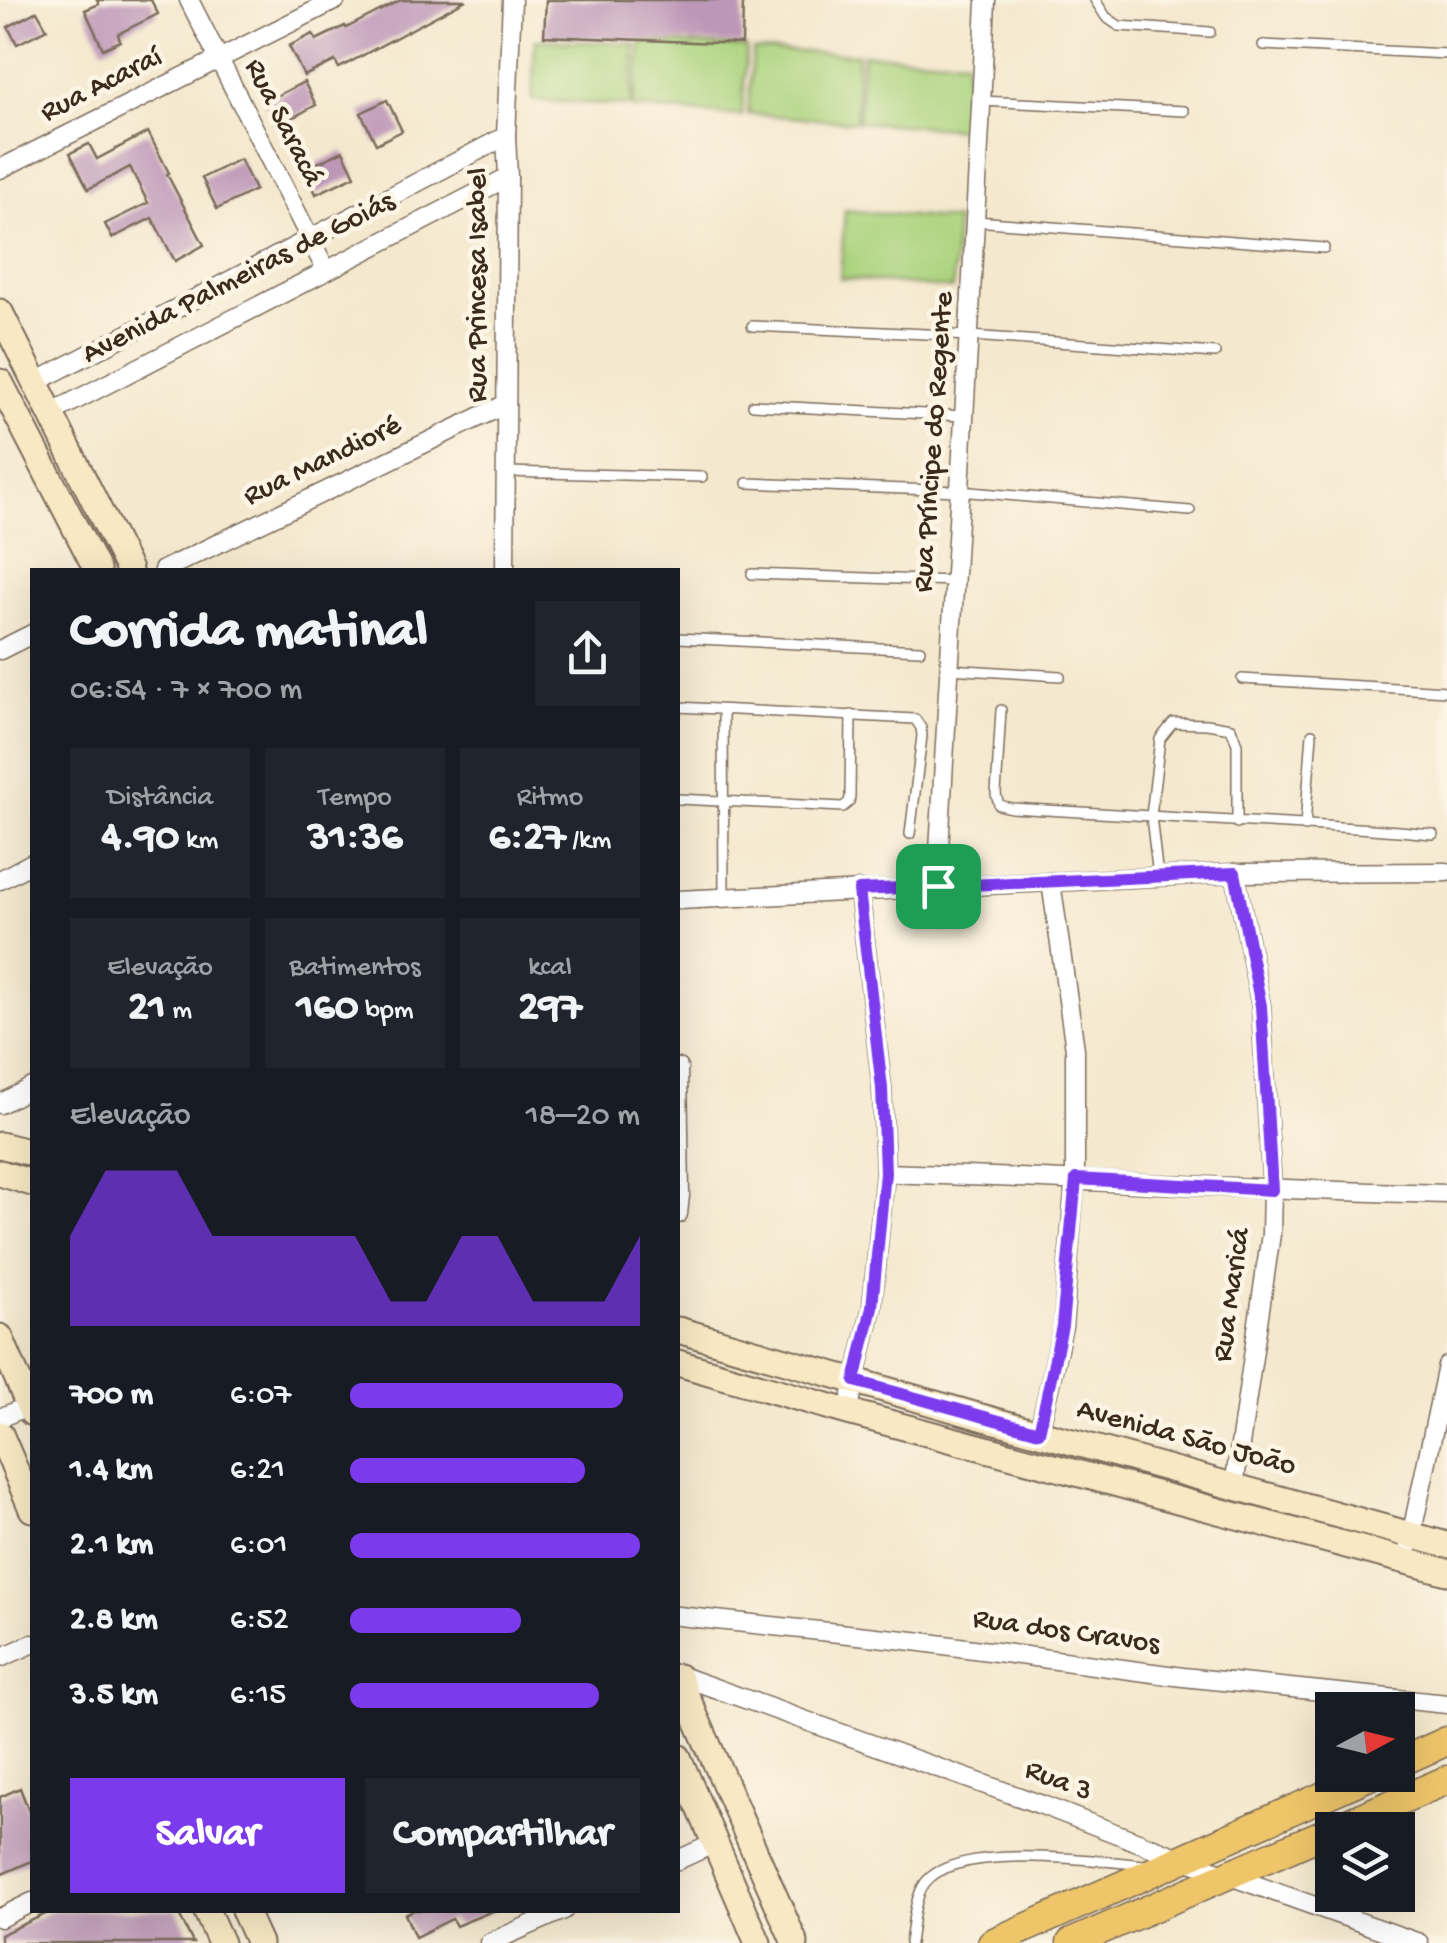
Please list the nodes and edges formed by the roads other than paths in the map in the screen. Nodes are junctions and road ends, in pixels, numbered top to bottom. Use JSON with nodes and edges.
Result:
{"nodes":[{"id":1,"x":189,"y":0,"type":"edge"},
{"id":2,"x":336,"y":0,"type":"edge"},
{"id":3,"x":512,"y":0,"type":"edge"},
{"id":4,"x":986,"y":0,"type":"edge"},
{"id":5,"x":1095,"y":0,"type":"edge"},
{"id":6,"x":1210,"y":32,"type":"dead end"},
{"id":7,"x":1263,"y":45,"type":"dead end"},
{"id":8,"x":1447,"y":54,"type":"edge"},
{"id":9,"x":218,"y":58,"type":"junction"},
{"id":10,"x":982,"y":102,"type":"junction"},
{"id":11,"x":1184,"y":111,"type":"dead end"},
{"id":12,"x":506,"y":136,"type":"junction"},
{"id":13,"x":0,"y":169,"type":"edge"},
{"id":14,"x":508,"y":177,"type":"junction"},
{"id":15,"x":976,"y":220,"type":"junction"},
{"id":16,"x":310,"y":239,"type":"junction"},
{"id":17,"x":1324,"y":248,"type":"dead end"},
{"id":18,"x":326,"y":270,"type":"junction"},
{"id":19,"x":0,"y":312,"type":"edge"},
{"id":20,"x":752,"y":326,"type":"dead end"},
{"id":21,"x":970,"y":336,"type":"junction"},
{"id":22,"x":1214,"y":354,"type":"dead end"},
{"id":23,"x":36,"y":382,"type":"junction"},
{"id":24,"x":3,"y":393,"type":"edge"},
{"id":25,"x":506,"y":404,"type":"junction"},
{"id":26,"x":754,"y":405,"type":"dead end"},
{"id":27,"x":51,"y":413,"type":"junction"},
{"id":28,"x":963,"y":416,"type":"junction"},
{"id":29,"x":12,"y":433,"type":"edge"},
{"id":30,"x":506,"y":472,"type":"junction"},
{"id":31,"x":702,"y":477,"type":"dead end"},
{"id":32,"x":747,"y":484,"type":"dead end"},
{"id":33,"x":960,"y":491,"type":"junction"},
{"id":34,"x":1190,"y":511,"type":"dead end"},
{"id":35,"x":96,"y":568,"type":"edge"},
{"id":36,"x":128,"y":568,"type":"edge"},
{"id":37,"x":168,"y":568,"type":"edge"},
{"id":38,"x":505,"y":568,"type":"edge"},
{"id":39,"x":752,"y":574,"type":"dead end"},
{"id":40,"x":954,"y":580,"type":"junction"},
{"id":41,"x":30,"y":635,"type":"edge"},
{"id":42,"x":680,"y":638,"type":"edge"},
{"id":43,"x":0,"y":650,"type":"edge"},
{"id":44,"x":920,"y":650,"type":"dead end"},
{"id":45,"x":949,"y":669,"type":"junction"},
{"id":46,"x":1060,"y":676,"type":"dead end"},
{"id":47,"x":1242,"y":679,"type":"dead end"},
{"id":48,"x":1447,"y":691,"type":"edge"},
{"id":49,"x":680,"y":707,"type":"edge"},
{"id":50,"x":723,"y":710,"type":"junction"},
{"id":51,"x":1001,"y":710,"type":"dead end"},
{"id":52,"x":851,"y":715,"type":"junction"},
{"id":53,"x":1312,"y":734,"type":"dead end"},
{"id":54,"x":680,"y":799,"type":"edge"},
{"id":55,"x":723,"y":800,"type":"junction"},
{"id":56,"x":1151,"y":816,"type":"junction"},
{"id":57,"x":1237,"y":822,"type":"junction"},
{"id":58,"x":1306,"y":826,"type":"junction"},
{"id":59,"x":910,"y":834,"type":"dead end"},
{"id":60,"x":1433,"y":834,"type":"dead end"},
{"id":61,"x":30,"y":865,"type":"edge"},
{"id":62,"x":1447,"y":872,"type":"edge"},
{"id":63,"x":1235,"y":873,"type":"junction"},
{"id":64,"x":1158,"y":877,"type":"junction"},
{"id":65,"x":0,"y":880,"type":"edge"},
{"id":66,"x":1051,"y":882,"type":"junction"},
{"id":67,"x":938,"y":886,"type":"junction"},
{"id":68,"x":859,"y":890,"type":"junction"},
{"id":69,"x":724,"y":897,"type":"junction"},
{"id":70,"x":680,"y":900,"type":"edge"},
{"id":71,"x":30,"y":1087,"type":"edge"},
{"id":72,"x":0,"y":1104,"type":"edge"},
{"id":73,"x":0,"y":1145,"type":"edge"},
{"id":74,"x":30,"y":1152,"type":"edge"},
{"id":75,"x":0,"y":1173,"type":"edge"},
{"id":76,"x":885,"y":1173,"type":"junction"},
{"id":77,"x":1076,"y":1179,"type":"junction"},
{"id":78,"x":30,"y":1181,"type":"edge"},
{"id":79,"x":1272,"y":1190,"type":"junction"},
{"id":80,"x":1447,"y":1194,"type":"edge"},
{"id":81,"x":680,"y":1331,"type":"edge"},
{"id":82,"x":0,"y":1337,"type":"edge"},
{"id":83,"x":680,"y":1364,"type":"edge"},
{"id":84,"x":1447,"y":1366,"type":"edge"},
{"id":85,"x":855,"y":1381,"type":"junction"},
{"id":86,"x":30,"y":1405,"type":"edge"},
{"id":87,"x":30,"y":1407,"type":"edge"},
{"id":88,"x":848,"y":1412,"type":"junction"},
{"id":89,"x":0,"y":1418,"type":"edge"},
{"id":90,"x":1039,"y":1432,"type":"junction"},
{"id":91,"x":0,"y":1434,"type":"edge"},
{"id":92,"x":1234,"y":1486,"type":"junction"},
{"id":93,"x":30,"y":1503,"type":"edge"},
{"id":94,"x":1447,"y":1545,"type":"edge"},
{"id":95,"x":1408,"y":1547,"type":"junction"},
{"id":96,"x":1447,"y":1572,"type":"edge"},
{"id":97,"x":680,"y":1616,"type":"edge"},
{"id":98,"x":30,"y":1645,"type":"edge"},
{"id":99,"x":0,"y":1658,"type":"edge"},
{"id":100,"x":680,"y":1677,"type":"edge"},
{"id":101,"x":680,"y":1681,"type":"edge"},
{"id":102,"x":1447,"y":1704,"type":"edge"},
{"id":103,"x":1447,"y":1741,"type":"edge"},
{"id":104,"x":1415,"y":1755,"type":"edge"},
{"id":105,"x":680,"y":1762,"type":"edge"},
{"id":106,"x":1447,"y":1780,"type":"edge"},
{"id":107,"x":1331,"y":1792,"type":"edge"},
{"id":108,"x":715,"y":1844,"type":"junction"},
{"id":109,"x":680,"y":1859,"type":"edge"},
{"id":110,"x":1172,"y":1862,"type":"junction"},
{"id":111,"x":1228,"y":1874,"type":"junction"},
{"id":112,"x":30,"y":1903,"type":"edge"},
{"id":113,"x":213,"y":1913,"type":"edge"},
{"id":114,"x":245,"y":1913,"type":"edge"},
{"id":115,"x":557,"y":1913,"type":"edge"},
{"id":116,"x":0,"y":1918,"type":"edge"},
{"id":117,"x":221,"y":1943,"type":"edge"},
{"id":118,"x":258,"y":1943,"type":"edge"},
{"id":119,"x":489,"y":1943,"type":"edge"},
{"id":120,"x":758,"y":1943,"type":"edge"},
{"id":121,"x":795,"y":1943,"type":"edge"},
{"id":122,"x":910,"y":1943,"type":"edge"},
{"id":123,"x":992,"y":1943,"type":"edge"},
{"id":124,"x":1071,"y":1943,"type":"edge"},
{"id":125,"x":1419,"y":1943,"type":"edge"}],
"edges":[{"from":1,"to":9,"type":"street","name":"Rua Saracá"},
{"from":2,"to":9,"type":"street","name":"Rua Acaraí"},
{"from":3,"to":12,"type":"street","name":"Rua Princesa Isabel"},
{"from":4,"to":10,"type":"street","name":"Rua Príncipe do Regente"},
{"from":5,"to":6,"type":"lane"},
{"from":7,"to":8,"type":"lane"},
{"from":9,"to":13,"type":"street","name":"Rua Acaraí"},
{"from":9,"to":16,"type":"street","name":"Rua Saracá"},
{"from":10,"to":11,"type":"lane"},
{"from":10,"to":15,"type":"street","name":"Rua Príncipe do Regente"},
{"from":12,"to":14,"type":"street","name":"Rua Princesa Isabel"},
{"from":12,"to":16,"type":"street","name":"Avenida Palmeiras de Goiás"},
{"from":14,"to":18,"type":"street","name":"Avenida Palmeiras de Goiás"},
{"from":14,"to":25,"type":"street","name":"Rua Princesa Isabel"},
{"from":15,"to":17,"type":"lane"},
{"from":15,"to":21,"type":"street","name":"Rua Príncipe do Regente"},
{"from":16,"to":18,"type":"street","name":"Rua Saracá"},
{"from":16,"to":23,"type":"street","name":"Avenida Palmeiras de Goiás"},
{"from":18,"to":27,"type":"street","name":"Avenida Palmeiras de Goiás"},
{"from":19,"to":23,"type":"street"},
{"from":20,"to":21,"type":"lane"},
{"from":21,"to":22,"type":"lane"},
{"from":21,"to":28,"type":"street","name":"Rua Príncipe do Regente"},
{"from":23,"to":24,"type":"street","name":"Avenida Palmeiras de Goiás"},
{"from":23,"to":27,"type":"street"},
{"from":24,"to":29,"type":"street"},
{"from":25,"to":30,"type":"street","name":"Rua Princesa Isabel"},
{"from":25,"to":37,"type":"street","name":"Rua Mandioré"},
{"from":26,"to":28,"type":"lane"},
{"from":27,"to":29,"type":"street","name":"Avenida Palmeiras de Goiás"},
{"from":27,"to":36,"type":"street"},
{"from":28,"to":33,"type":"street","name":"Rua Príncipe do Regente"},
{"from":29,"to":35,"type":"street"},
{"from":30,"to":31,"type":"lane"},
{"from":30,"to":38,"type":"street","name":"Rua Princesa Isabel"},
{"from":32,"to":33,"type":"lane"},
{"from":33,"to":34,"type":"lane"},
{"from":33,"to":40,"type":"street","name":"Rua Príncipe do Regente"},
{"from":39,"to":40,"type":"lane"},
{"from":40,"to":45,"type":"street","name":"Rua Príncipe do Regente"},
{"from":41,"to":43,"type":"street"},
{"from":42,"to":44,"type":"lane"},
{"from":45,"to":46,"type":"lane"},
{"from":45,"to":67,"type":"street","name":"Rua Príncipe do Regente"},
{"from":47,"to":48,"type":"lane"},
{"from":49,"to":50,"type":"lane"},
{"from":50,"to":52,"type":"lane"},
{"from":50,"to":55,"type":"lane"},
{"from":51,"to":56,"type":"lane"},
{"from":52,"to":55,"type":"lane"},
{"from":52,"to":59,"type":"lane"},
{"from":53,"to":58,"type":"lane"},
{"from":54,"to":55,"type":"lane"},
{"from":55,"to":69,"type":"lane"},
{"from":56,"to":57,"type":"lane"},
{"from":56,"to":57,"type":"lane"},
{"from":56,"to":64,"type":"lane"},
{"from":57,"to":58,"type":"lane"},
{"from":58,"to":60,"type":"lane"},
{"from":61,"to":65,"type":"street"},
{"from":62,"to":63,"type":"street"},
{"from":63,"to":64,"type":"street"},
{"from":63,"to":79,"type":"street","name":"Rua Maricá"},
{"from":64,"to":66,"type":"street"},
{"from":66,"to":67,"type":"street"},
{"from":66,"to":77,"type":"street"},
{"from":67,"to":68,"type":"street"},
{"from":68,"to":69,"type":"street"},
{"from":68,"to":76,"type":"street"},
{"from":69,"to":70,"type":"street"},
{"from":71,"to":72,"type":"street"},
{"from":73,"to":74,"type":"street"},
{"from":75,"to":78,"type":"street"},
{"from":76,"to":77,"type":"street"},
{"from":76,"to":85,"type":"street"},
{"from":77,"to":79,"type":"street"},
{"from":77,"to":90,"type":"street"},
{"from":79,"to":80,"type":"street"},
{"from":79,"to":92,"type":"street","name":"Rua Maricá"},
{"from":81,"to":85,"type":"street","name":"Avenida São João"},
{"from":82,"to":86,"type":"street"},
{"from":83,"to":88,"type":"street","name":"Avenida São João"},
{"from":84,"to":95,"type":"street"},
{"from":85,"to":88,"type":"street"},
{"from":85,"to":90,"type":"street","name":"Avenida São João"},
{"from":87,"to":89,"type":"street"},
{"from":88,"to":95,"type":"street","name":"Avenida São João"},
{"from":90,"to":92,"type":"street","name":"Avenida São João"},
{"from":91,"to":93,"type":"street"},
{"from":92,"to":95,"type":"street","name":"Avenida São João"},
{"from":94,"to":95,"type":"street","name":"Avenida São João"},
{"from":95,"to":96,"type":"street","name":"Avenida São João"},
{"from":97,"to":102,"type":"street","name":"Rua dos Cravos"},
{"from":98,"to":99,"type":"street"},
{"from":100,"to":110,"type":"street","name":"Rua 3"},
{"from":101,"to":121,"type":"street"},
{"from":103,"to":104,"type":"main road"},
{"from":105,"to":108,"type":"street"},
{"from":106,"to":111,"type":"main road"},
{"from":107,"to":110,"type":"main road"},
{"from":108,"to":109,"type":"street"},
{"from":108,"to":120,"type":"street"},
{"from":110,"to":111,"type":"street","name":"Rua 3"},
{"from":110,"to":122,"type":"lane"},
{"from":110,"to":123,"type":"main road"},
{"from":111,"to":124,"type":"main road"},
{"from":111,"to":125,"type":"street","name":"Rua 3"},
{"from":112,"to":116,"type":"street"},
{"from":113,"to":117,"type":"street"},
{"from":114,"to":118,"type":"street"},
{"from":115,"to":119,"type":"street"}]}
